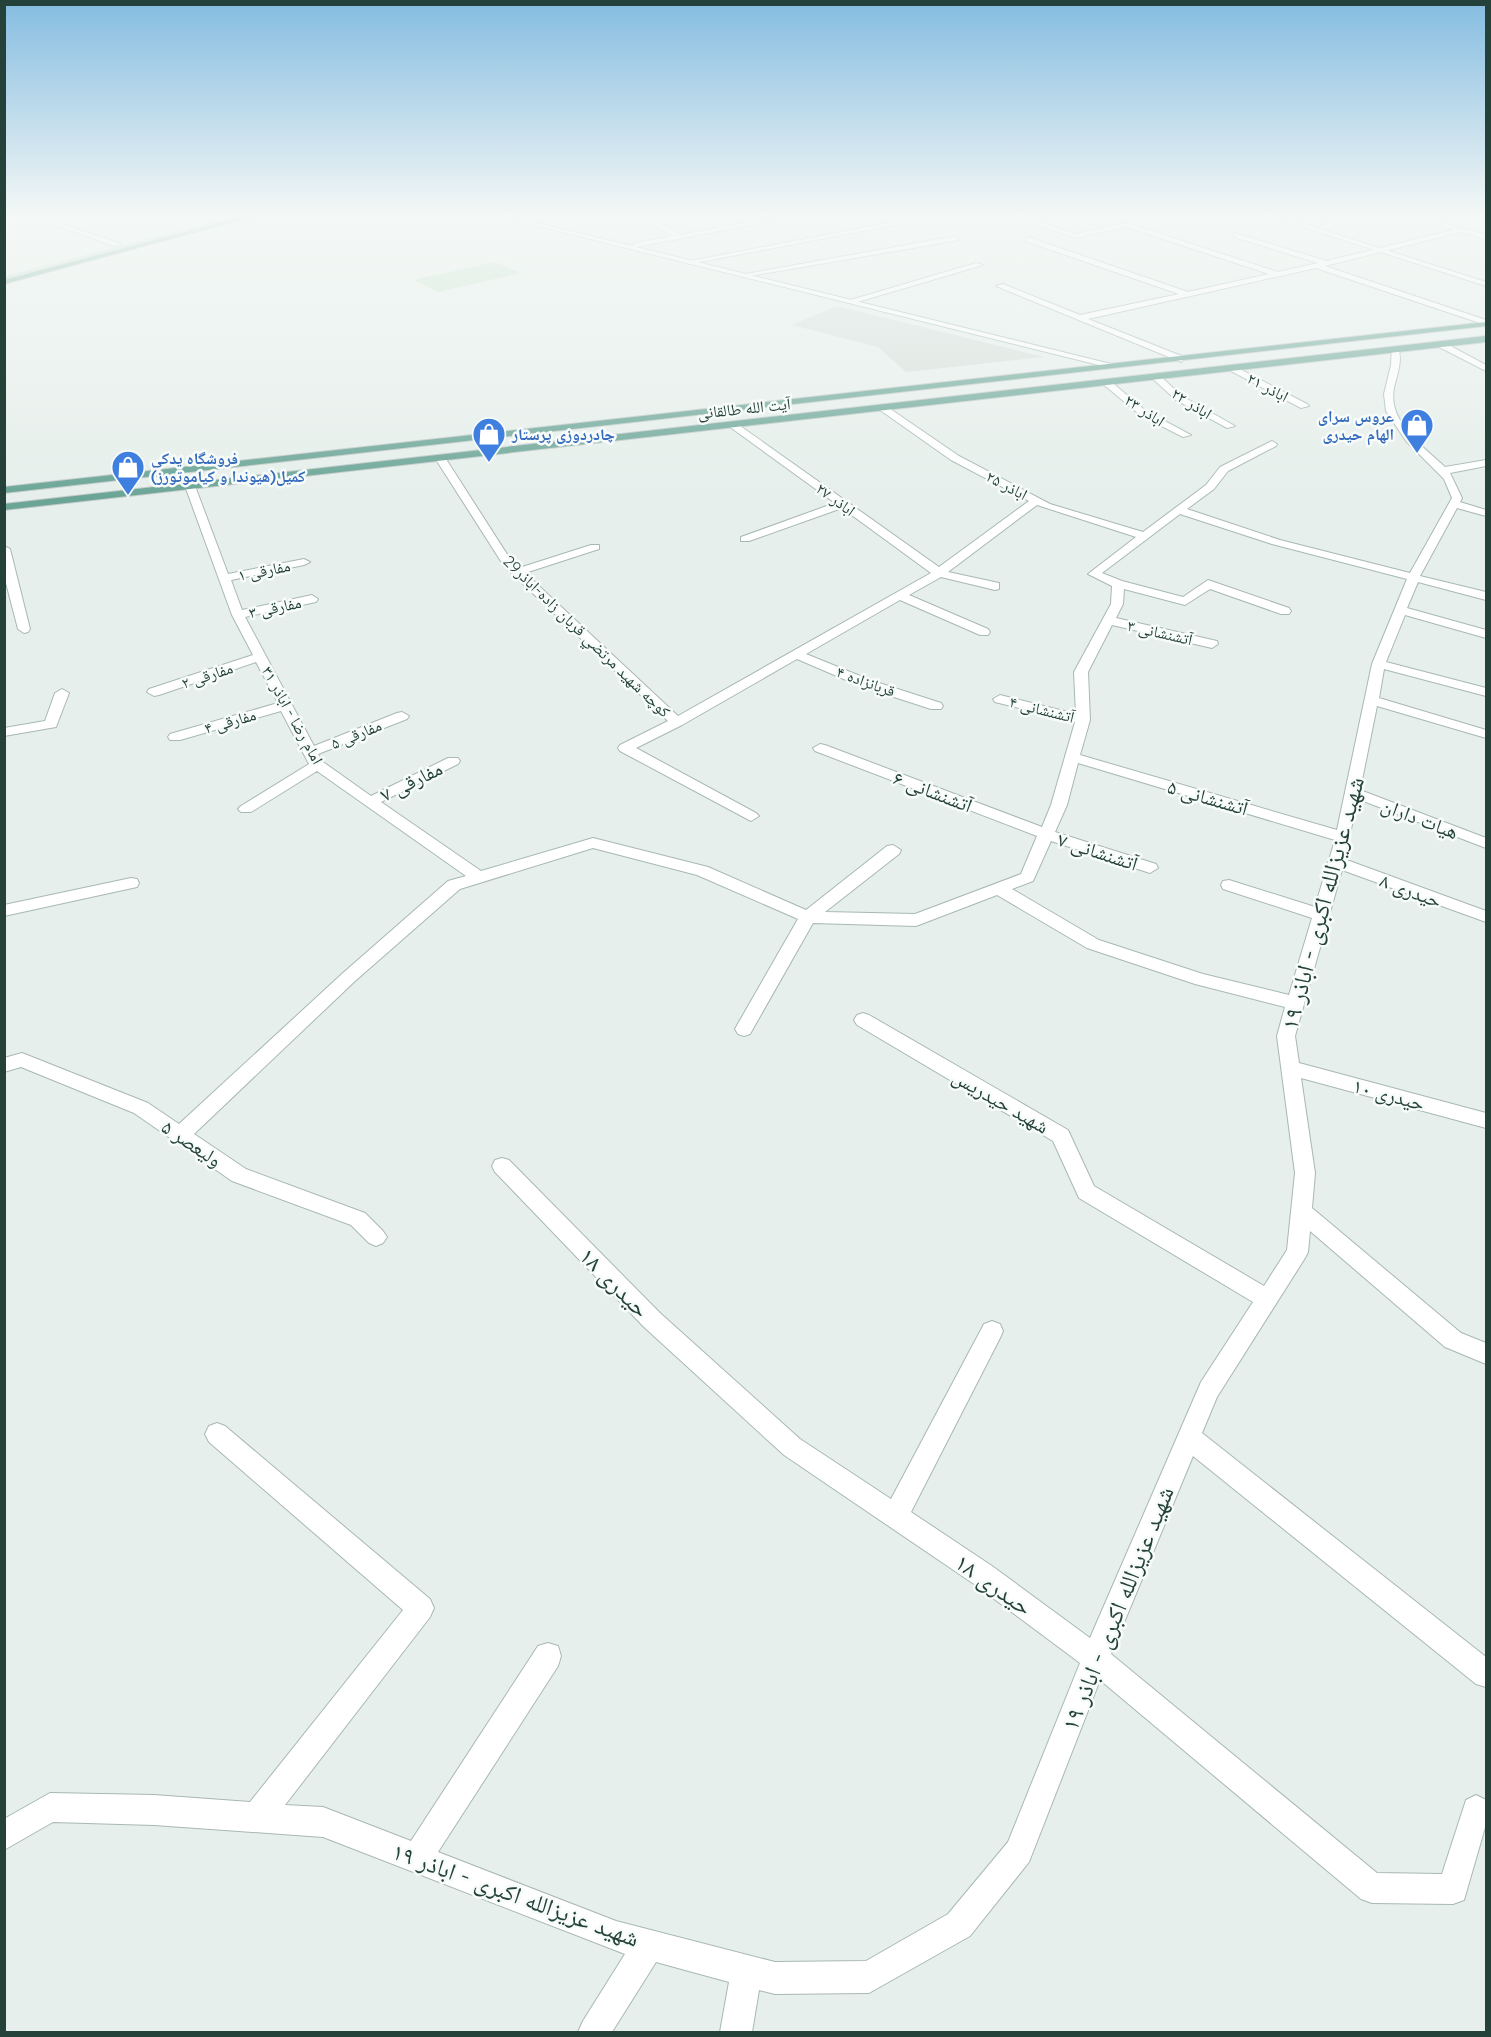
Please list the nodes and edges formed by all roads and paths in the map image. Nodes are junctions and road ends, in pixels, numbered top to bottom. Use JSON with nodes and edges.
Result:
{"nodes":[{"id":1,"x":884,"y":309,"type":"edge"},
{"id":2,"x":1058,"y":309,"type":"edge"},
{"id":3,"x":1121,"y":309,"type":"edge"},
{"id":4,"x":1443,"y":309,"type":"edge"},
{"id":5,"x":1080,"y":318,"type":"junction"},
{"id":6,"x":1486,"y":324,"type":"edge"},
{"id":7,"x":1486,"y":339,"type":"edge"},
{"id":8,"x":1440,"y":344,"type":"junction"},
{"id":9,"x":1287,"y":347,"type":"junction"},
{"id":10,"x":1395,"y":349,"type":"junction"},
{"id":11,"x":1213,"y":355,"type":"junction"},
{"id":12,"x":1181,"y":359,"type":"junction"},
{"id":13,"x":1309,"y":359,"type":"junction"},
{"id":14,"x":1111,"y":365,"type":"junction"},
{"id":15,"x":1232,"y":368,"type":"junction"},
{"id":16,"x":1486,"y":368,"type":"edge"},
{"id":17,"x":1156,"y":377,"type":"junction"},
{"id":18,"x":1106,"y":382,"type":"junction"},
{"id":19,"x":1304,"y":406,"type":"dead end"},
{"id":20,"x":883,"y":408,"type":"junction"},
{"id":21,"x":733,"y":424,"type":"junction"},
{"id":22,"x":1230,"y":426,"type":"dead end"},
{"id":23,"x":1186,"y":435,"type":"dead end"},
{"id":24,"x":1272,"y":444,"type":"dead end"},
{"id":25,"x":440,"y":458,"type":"junction"},
{"id":26,"x":1486,"y":463,"type":"edge"},
{"id":27,"x":1441,"y":471,"type":"junction"},
{"id":28,"x":1475,"y":476,"type":"dead end"},
{"id":29,"x":190,"y":486,"type":"junction"},
{"id":30,"x":4,"y":490,"type":"edge"},
{"id":31,"x":1036,"y":501,"type":"junction"},
{"id":32,"x":844,"y":504,"type":"junction"},
{"id":33,"x":1454,"y":504,"type":"junction"},
{"id":34,"x":4,"y":507,"type":"edge"},
{"id":35,"x":1178,"y":510,"type":"junction"},
{"id":36,"x":1486,"y":513,"type":"edge"},
{"id":37,"x":1143,"y":536,"type":"junction"},
{"id":38,"x":745,"y":539,"type":"dead end"},
{"id":39,"x":595,"y":547,"type":"dead end"},
{"id":40,"x":4,"y":549,"type":"edge"},
{"id":41,"x":304,"y":562,"type":"dead end"},
{"id":42,"x":517,"y":572,"type":"junction"},
{"id":43,"x":939,"y":573,"type":"junction"},
{"id":44,"x":224,"y":578,"type":"junction"},
{"id":45,"x":1413,"y":579,"type":"junction"},
{"id":46,"x":1118,"y":584,"type":"junction"},
{"id":47,"x":995,"y":586,"type":"dead end"},
{"id":48,"x":899,"y":595,"type":"junction"},
{"id":49,"x":1486,"y":596,"type":"edge"},
{"id":50,"x":312,"y":599,"type":"dead end"},
{"id":51,"x":1401,"y":610,"type":"junction"},
{"id":52,"x":1285,"y":611,"type":"dead end"},
{"id":53,"x":238,"y":615,"type":"junction"},
{"id":54,"x":1108,"y":620,"type":"junction"},
{"id":55,"x":24,"y":629,"type":"dead end"},
{"id":56,"x":984,"y":632,"type":"dead end"},
{"id":57,"x":1486,"y":634,"type":"edge"},
{"id":58,"x":1212,"y":644,"type":"dead end"},
{"id":59,"x":796,"y":654,"type":"junction"},
{"id":60,"x":260,"y":657,"type":"junction"},
{"id":61,"x":1379,"y":664,"type":"junction"},
{"id":62,"x":154,"y":692,"type":"dead end"},
{"id":63,"x":1486,"y":692,"type":"edge"},
{"id":64,"x":62,"y":693,"type":"dead end"},
{"id":65,"x":1000,"y":699,"type":"dead end"},
{"id":66,"x":1372,"y":700,"type":"junction"},
{"id":67,"x":286,"y":705,"type":"junction"},
{"id":68,"x":936,"y":706,"type":"dead end"},
{"id":69,"x":402,"y":716,"type":"dead end"},
{"id":70,"x":1083,"y":720,"type":"junction"},
{"id":71,"x":677,"y":722,"type":"junction"},
{"id":72,"x":4,"y":732,"type":"edge"},
{"id":73,"x":1486,"y":734,"type":"edge"},
{"id":74,"x":175,"y":737,"type":"dead end"},
{"id":75,"x":820,"y":748,"type":"dead end"},
{"id":76,"x":1072,"y":757,"type":"junction"},
{"id":77,"x":314,"y":759,"type":"junction"},
{"id":78,"x":453,"y":760,"type":"dead end"},
{"id":79,"x":1353,"y":792,"type":"junction"},
{"id":80,"x":370,"y":802,"type":"junction"},
{"id":81,"x":246,"y":809,"type":"dead end"},
{"id":82,"x":751,"y":816,"type":"dead end"},
{"id":83,"x":1046,"y":834,"type":"junction"},
{"id":84,"x":1343,"y":837,"type":"junction"},
{"id":85,"x":1486,"y":843,"type":"edge"},
{"id":86,"x":894,"y":850,"type":"dead end"},
{"id":87,"x":1336,"y":862,"type":"junction"},
{"id":88,"x":1150,"y":868,"type":"dead end"},
{"id":89,"x":478,"y":877,"type":"junction"},
{"id":90,"x":131,"y":883,"type":"dead end"},
{"id":91,"x":1230,"y":885,"type":"dead end"},
{"id":92,"x":998,"y":888,"type":"junction"},
{"id":93,"x":4,"y":911,"type":"edge"},
{"id":94,"x":1321,"y":915,"type":"junction"},
{"id":95,"x":808,"y":917,"type":"junction"},
{"id":96,"x":1486,"y":917,"type":"edge"},
{"id":97,"x":1296,"y":1004,"type":"junction"},
{"id":98,"x":863,"y":1020,"type":"dead end"},
{"id":99,"x":744,"y":1029,"type":"dead end"},
{"id":100,"x":4,"y":1065,"type":"edge"},
{"id":101,"x":1291,"y":1068,"type":"junction"},
{"id":102,"x":1486,"y":1120,"type":"edge"},
{"id":103,"x":180,"y":1135,"type":"junction"},
{"id":104,"x":501,"y":1166,"type":"dead end"},
{"id":105,"x":1301,"y":1211,"type":"junction"},
{"id":106,"x":376,"y":1237,"type":"dead end"},
{"id":107,"x":1267,"y":1299,"type":"junction"},
{"id":108,"x":992,"y":1330,"type":"dead end"},
{"id":109,"x":1486,"y":1354,"type":"edge"},
{"id":110,"x":217,"y":1434,"type":"dead end"},
{"id":111,"x":1188,"y":1437,"type":"junction"},
{"id":112,"x":896,"y":1516,"type":"junction"},
{"id":113,"x":548,"y":1656,"type":"dead end"},
{"id":114,"x":1095,"y":1658,"type":"junction"},
{"id":115,"x":1486,"y":1674,"type":"edge"},
{"id":116,"x":1476,"y":1810,"type":"dead end"},
{"id":117,"x":257,"y":1817,"type":"junction"},
{"id":118,"x":4,"y":1836,"type":"edge"},
{"id":119,"x":417,"y":1858,"type":"junction"},
{"id":120,"x":649,"y":1944,"type":"junction"},
{"id":121,"x":747,"y":1970,"type":"junction"},
{"id":122,"x":594,"y":2032,"type":"edge"},
{"id":123,"x":736,"y":2032,"type":"edge"}],
"edges":[{"from":1,"to":14,"type":"street"},
{"from":2,"to":5,"type":"street"},
{"from":3,"to":5,"type":"street"},
{"from":4,"to":6,"type":"street"},
{"from":5,"to":12,"type":"street"},
{"from":6,"to":9,"type":"main road","name":"آیت الله طالقانی"},
{"from":7,"to":8,"type":"main road","name":"آیت الله طالقانی"},
{"from":8,"to":10,"type":"main road","name":"آیت الله طالقانی"},
{"from":8,"to":16,"type":"street"},
{"from":9,"to":11,"type":"main road","name":"آیت الله طالقانی"},
{"from":9,"to":13,"type":"main road"},
{"from":10,"to":13,"type":"main road","name":"آیت الله طالقانی"},
{"from":10,"to":27,"type":"street"},
{"from":11,"to":12,"type":"main road","name":"آیت الله طالقانی"},
{"from":11,"to":15,"type":"main road"},
{"from":12,"to":14,"type":"main road","name":"آیت الله طالقانی"},
{"from":13,"to":15,"type":"main road","name":"آیت الله طالقانی"},
{"from":14,"to":30,"type":"main road","name":"آیت الله طالقانی"},
{"from":15,"to":17,"type":"main road","name":"آیت الله طالقانی"},
{"from":15,"to":19,"type":"street","name":"اباذر ۲۱"},
{"from":17,"to":18,"type":"main road","name":"آیت الله طالقانی"},
{"from":17,"to":22,"type":"street","name":"اباذر ۲۲"},
{"from":18,"to":20,"type":"main road","name":"آیت الله طالقانی"},
{"from":18,"to":23,"type":"street","name":"اباذر ۲۳"},
{"from":20,"to":21,"type":"main road","name":"آیت الله طالقانی"},
{"from":20,"to":31,"type":"street","name":"اباذر ۲۵"},
{"from":21,"to":25,"type":"main road","name":"آیت الله طالقانی"},
{"from":21,"to":32,"type":"street","name":"اباذر ۲۷"},
{"from":24,"to":35,"type":"street"},
{"from":25,"to":29,"type":"main road","name":"آیت الله طالقانی"},
{"from":25,"to":42,"type":"street","name":"كوچه شهيد مرتضي قربان زاده-اباذر29"},
{"from":26,"to":27,"type":"street"},
{"from":27,"to":28,"type":"street"},
{"from":27,"to":33,"type":"street"},
{"from":29,"to":34,"type":"main road","name":"آیت الله طالقانی"},
{"from":29,"to":44,"type":"street","name":"امام رضا - اباذر ۳۱"},
{"from":31,"to":37,"type":"street","name":"اباذر ۲۵"},
{"from":31,"to":43,"type":"street"},
{"from":32,"to":38,"type":"street"},
{"from":32,"to":43,"type":"street","name":"اباذر ۲۷"},
{"from":33,"to":36,"type":"street"},
{"from":33,"to":45,"type":"street","name":"شهید عزیزالله اکبری - اباذر ۱۹"},
{"from":35,"to":37,"type":"street"},
{"from":35,"to":45,"type":"street"},
{"from":37,"to":46,"type":"street"},
{"from":39,"to":42,"type":"street"},
{"from":40,"to":55,"type":"street"},
{"from":41,"to":44,"type":"street","name":"مفارقی ۱"},
{"from":42,"to":71,"type":"street","name":"كوچه شهيد مرتضي قربان زاده-اباذر29"},
{"from":43,"to":47,"type":"street"},
{"from":43,"to":48,"type":"street"},
{"from":44,"to":53,"type":"street","name":"امام رضا - اباذر ۳۱"},
{"from":45,"to":49,"type":"street"},
{"from":45,"to":51,"type":"street","name":"شهید عزیزالله اکبری - اباذر ۱۹"},
{"from":46,"to":52,"type":"street"},
{"from":46,"to":54,"type":"street"},
{"from":48,"to":56,"type":"street"},
{"from":48,"to":59,"type":"street"},
{"from":50,"to":53,"type":"street","name":"مفارقی ۳"},
{"from":51,"to":57,"type":"street"},
{"from":51,"to":61,"type":"street","name":"شهید عزیزالله اکبری - اباذر ۱۹"},
{"from":53,"to":60,"type":"street","name":"امام رضا - اباذر ۳۱"},
{"from":54,"to":58,"type":"street","name":"آتشنشانی ۳"},
{"from":54,"to":70,"type":"street"},
{"from":59,"to":68,"type":"street","name":"قربانزاده ۴"},
{"from":59,"to":71,"type":"street"},
{"from":60,"to":62,"type":"street","name":"مفارقی ۲"},
{"from":60,"to":67,"type":"street","name":"امام رضا - اباذر ۳۱"},
{"from":61,"to":63,"type":"street"},
{"from":61,"to":66,"type":"street","name":"شهید عزیزالله اکبری - اباذر ۱۹"},
{"from":64,"to":72,"type":"street"},
{"from":65,"to":70,"type":"street","name":"آتشنشانی ۴"},
{"from":66,"to":73,"type":"street"},
{"from":66,"to":79,"type":"street","name":"شهید عزیزالله اکبری - اباذر ۱۹"},
{"from":67,"to":74,"type":"street","name":"مفارقی ۴"},
{"from":67,"to":77,"type":"street","name":"امام رضا - اباذر ۳۱"},
{"from":69,"to":77,"type":"street","name":"مفارقی ۵"},
{"from":70,"to":76,"type":"street"},
{"from":71,"to":82,"type":"street"},
{"from":75,"to":83,"type":"street","name":"آتشنشانی ۶"},
{"from":76,"to":83,"type":"street"},
{"from":76,"to":84,"type":"street","name":"آتشنشانی ۵"},
{"from":77,"to":80,"type":"street","name":"امام رضا - اباذر ۳۱"},
{"from":77,"to":81,"type":"street","name":"مفارقی ۵"},
{"from":78,"to":80,"type":"street","name":"مفارقی ۷"},
{"from":79,"to":84,"type":"street","name":"شهید عزیزالله اکبری - اباذر ۱۹"},
{"from":79,"to":85,"type":"street","name":"هیات داران"},
{"from":80,"to":89,"type":"street","name":"امام رضا - اباذر ۳۱"},
{"from":83,"to":88,"type":"street","name":"آتشنشانی ۷"},
{"from":83,"to":92,"type":"street"},
{"from":84,"to":87,"type":"street","name":"شهید عزیزالله اکبری - اباذر ۱۹"},
{"from":86,"to":95,"type":"street"},
{"from":87,"to":94,"type":"street","name":"شهید عزیزالله اکبری - اباذر ۱۹"},
{"from":87,"to":96,"type":"street","name":"حیدری ۸"},
{"from":89,"to":95,"type":"street"},
{"from":89,"to":103,"type":"street"},
{"from":90,"to":93,"type":"street"},
{"from":91,"to":94,"type":"street"},
{"from":92,"to":95,"type":"street"},
{"from":92,"to":97,"type":"street"},
{"from":94,"to":97,"type":"street","name":"شهید عزیزالله اکبری - اباذر ۱۹"},
{"from":95,"to":99,"type":"street"},
{"from":97,"to":101,"type":"street","name":"شهید عزیزالله اکبری - اباذر ۱۹"},
{"from":98,"to":107,"type":"street","name":"شهید حیدریس"},
{"from":100,"to":103,"type":"street","name":"ولیعصر ۵"},
{"from":101,"to":102,"type":"street","name":"حیدری ۱۰"},
{"from":101,"to":105,"type":"street","name":"شهید عزیزالله اکبری - اباذر ۱۹"},
{"from":103,"to":106,"type":"street","name":"ولیعصر ۵"},
{"from":104,"to":112,"type":"street","name":"حیدری ۱۸"},
{"from":105,"to":107,"type":"street","name":"شهید عزیزالله اکبری - اباذر ۱۹"},
{"from":105,"to":109,"type":"street"},
{"from":107,"to":111,"type":"street","name":"شهید عزیزالله اکبری - اباذر ۱۹"},
{"from":108,"to":112,"type":"street"},
{"from":110,"to":117,"type":"street"},
{"from":111,"to":114,"type":"street","name":"شهید عزیزالله اکبری - اباذر ۱۹"},
{"from":111,"to":115,"type":"street"},
{"from":112,"to":114,"type":"street","name":"حیدری ۱۸"},
{"from":113,"to":119,"type":"street"},
{"from":114,"to":116,"type":"street","name":"حیدری ۱۸"},
{"from":114,"to":121,"type":"street","name":"شهید عزیزالله اکبری - اباذر ۱۹"},
{"from":117,"to":118,"type":"street","name":"شهید عزیزالله اکبری - اباذر ۱۹"},
{"from":117,"to":119,"type":"street","name":"شهید عزیزالله اکبری - اباذر ۱۹"},
{"from":119,"to":120,"type":"street","name":"شهید عزیزالله اکبری - اباذر ۱۹"},
{"from":120,"to":121,"type":"street","name":"شهید عزیزالله اکبری - اباذر ۱۹"},
{"from":120,"to":122,"type":"street"},
{"from":121,"to":123,"type":"street"}]}
